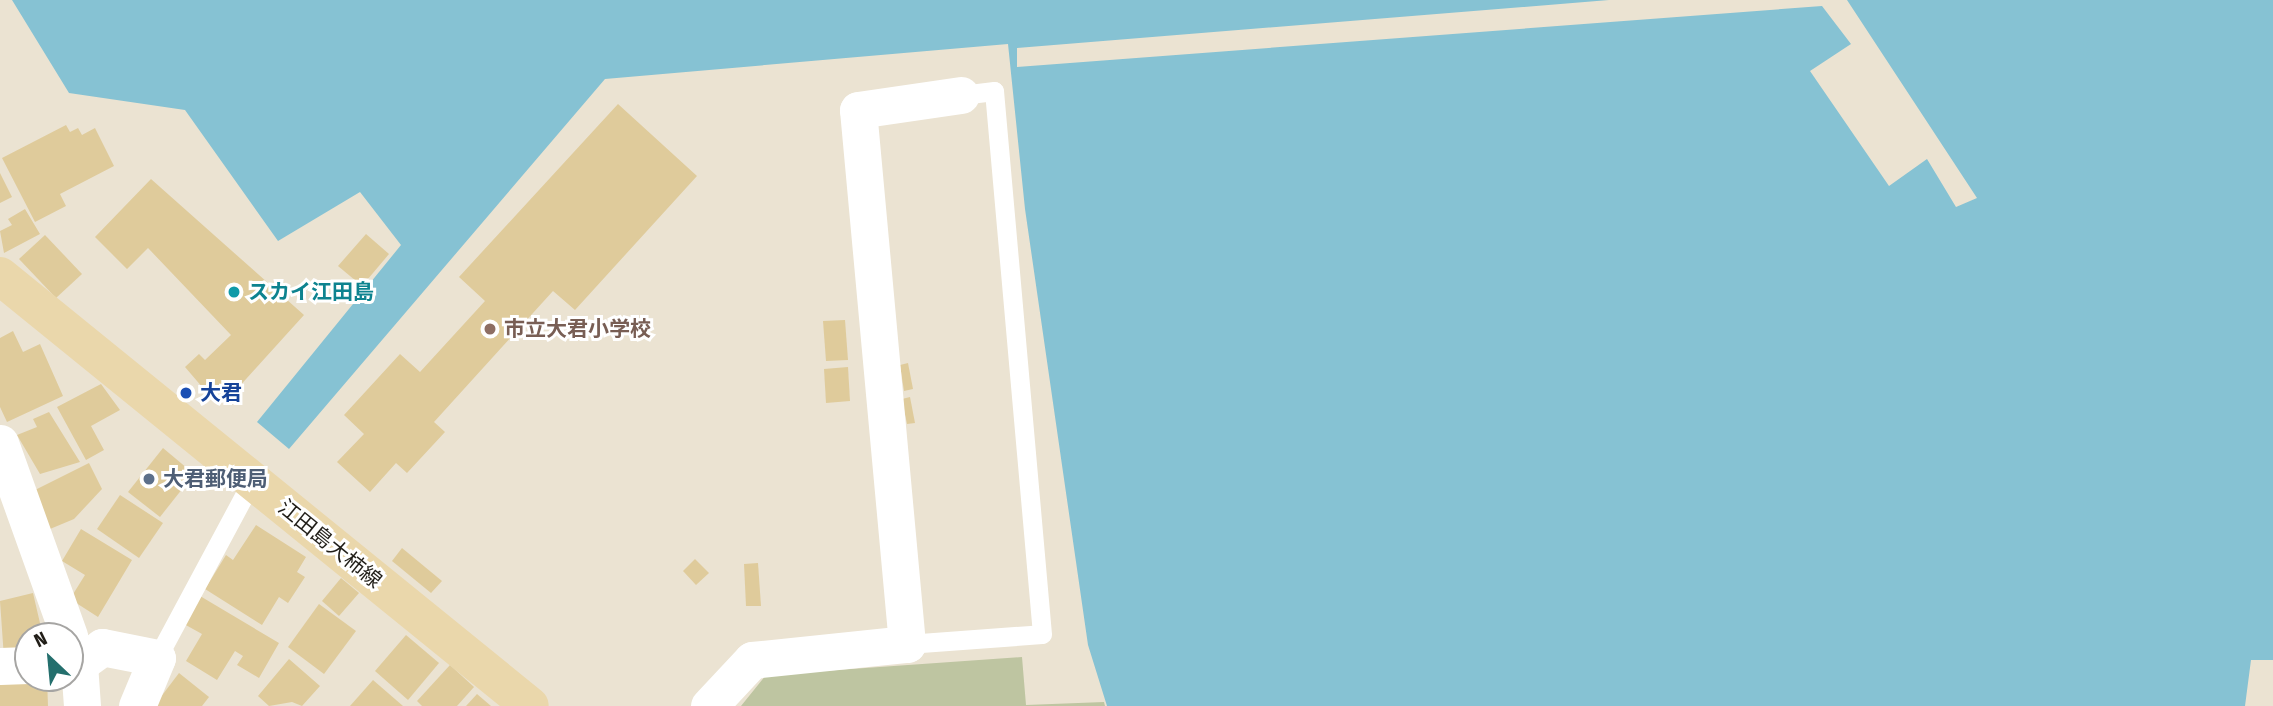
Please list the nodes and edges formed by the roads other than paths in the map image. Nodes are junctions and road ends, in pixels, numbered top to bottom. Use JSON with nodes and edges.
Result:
{"nodes":[{"id":1,"x":961,"y":95,"type":"joint"},
{"id":2,"x":0,"y":276,"type":"edge"},
{"id":3,"x":0,"y":443,"type":"edge"},
{"id":4,"x":252,"y":481,"type":"junction"},
{"id":5,"x":62,"y":622,"type":"edge"},
{"id":6,"x":907,"y":643,"type":"junction"},
{"id":7,"x":84,"y":649,"type":"edge"},
{"id":8,"x":157,"y":658,"type":"junction"},
{"id":9,"x":137,"y":706,"type":"edge"},
{"id":10,"x":530,"y":706,"type":"edge"},
{"id":11,"x":709,"y":706,"type":"edge"}],
"edges":[{"from":1,"to":6,"type":"street"},
{"from":1,"to":6,"type":"lane"},
{"from":2,"to":4,"type":"main road","name":"江田島大柿線"},
{"from":3,"to":5,"type":"street"},
{"from":4,"to":8,"type":"lane"},
{"from":4,"to":10,"type":"main road","name":"江田島大柿線"},
{"from":6,"to":11,"type":"street"},
{"from":7,"to":8,"type":"street"},
{"from":8,"to":9,"type":"street"}]}
